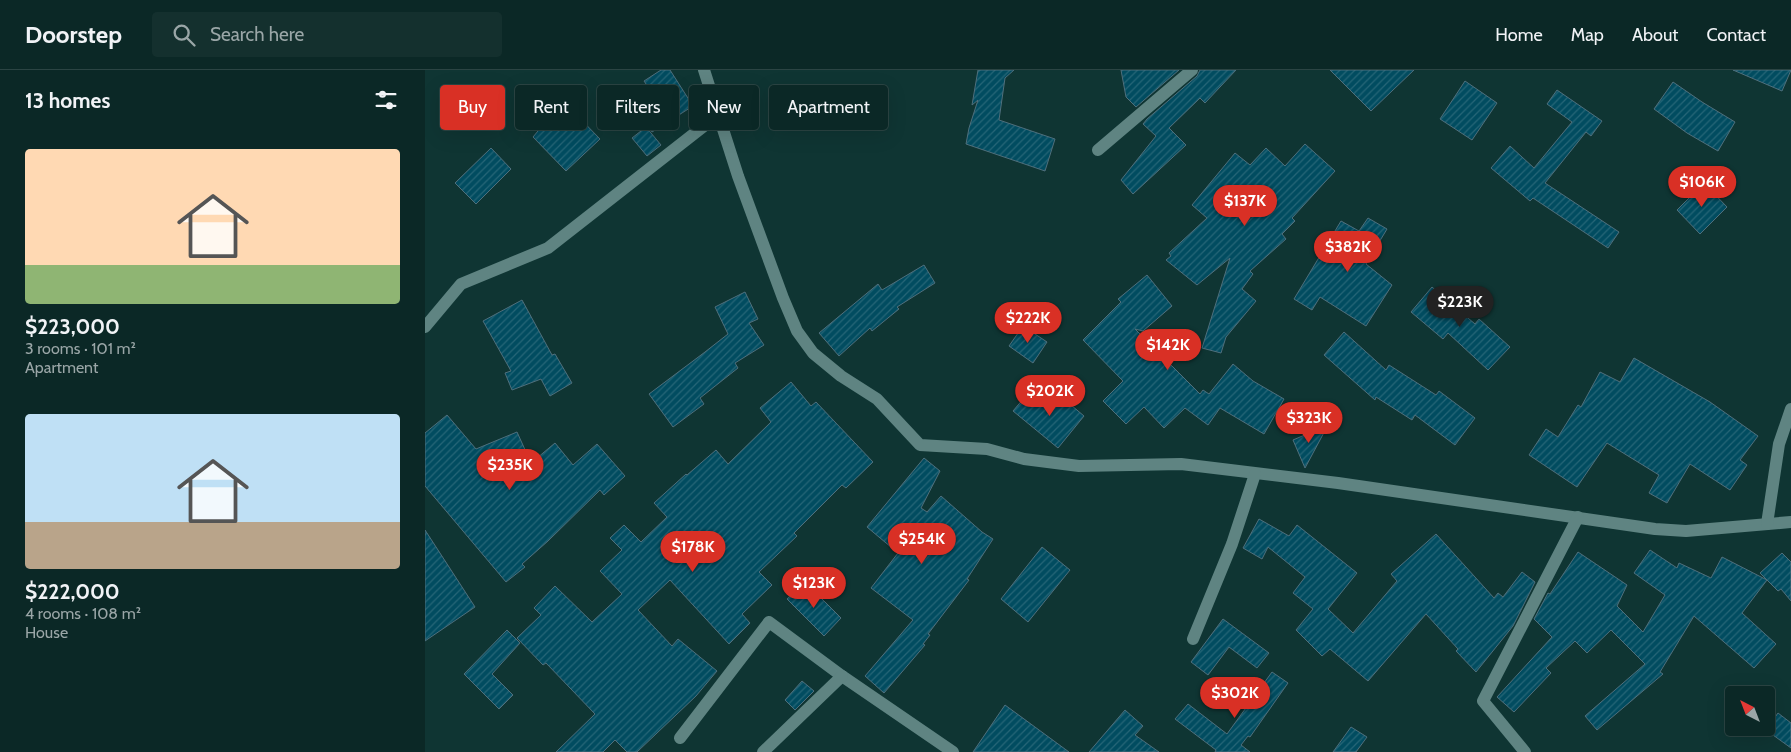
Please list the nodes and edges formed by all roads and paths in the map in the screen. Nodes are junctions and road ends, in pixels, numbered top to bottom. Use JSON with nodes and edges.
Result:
{"nodes":[{"id":1,"x":704,"y":70,"type":"edge"},
{"id":2,"x":1192,"y":70,"type":"edge"},
{"id":3,"x":709,"y":85,"type":"edge"},
{"id":4,"x":699,"y":130,"type":"edge"},
{"id":5,"x":723,"y":130,"type":"edge"},
{"id":6,"x":1098,"y":150,"type":"dead end"},
{"id":7,"x":425,"y":327,"type":"edge"},
{"id":8,"x":1791,"y":409,"type":"edge"},
{"id":9,"x":1255,"y":474,"type":"junction"},
{"id":10,"x":1578,"y":517,"type":"junction"},
{"id":11,"x":1791,"y":522,"type":"edge"},
{"id":12,"x":1767,"y":524,"type":"junction"},
{"id":13,"x":1193,"y":639,"type":"dead end"},
{"id":14,"x":842,"y":676,"type":"junction"},
{"id":15,"x":680,"y":738,"type":"dead end"},
{"id":16,"x":763,"y":752,"type":"edge"},
{"id":17,"x":953,"y":752,"type":"edge"},
{"id":18,"x":1525,"y":752,"type":"edge"}],
"edges":[{"from":1,"to":3,"type":"street"},
{"from":2,"to":6,"type":"street"},
{"from":4,"to":7,"type":"street"},
{"from":5,"to":9,"type":"street"},
{"from":8,"to":12,"type":"street"},
{"from":9,"to":10,"type":"street"},
{"from":9,"to":13,"type":"street"},
{"from":10,"to":12,"type":"street"},
{"from":10,"to":18,"type":"street"},
{"from":11,"to":12,"type":"street"},
{"from":14,"to":15,"type":"street"},
{"from":14,"to":16,"type":"street"},
{"from":14,"to":17,"type":"street"}]}
